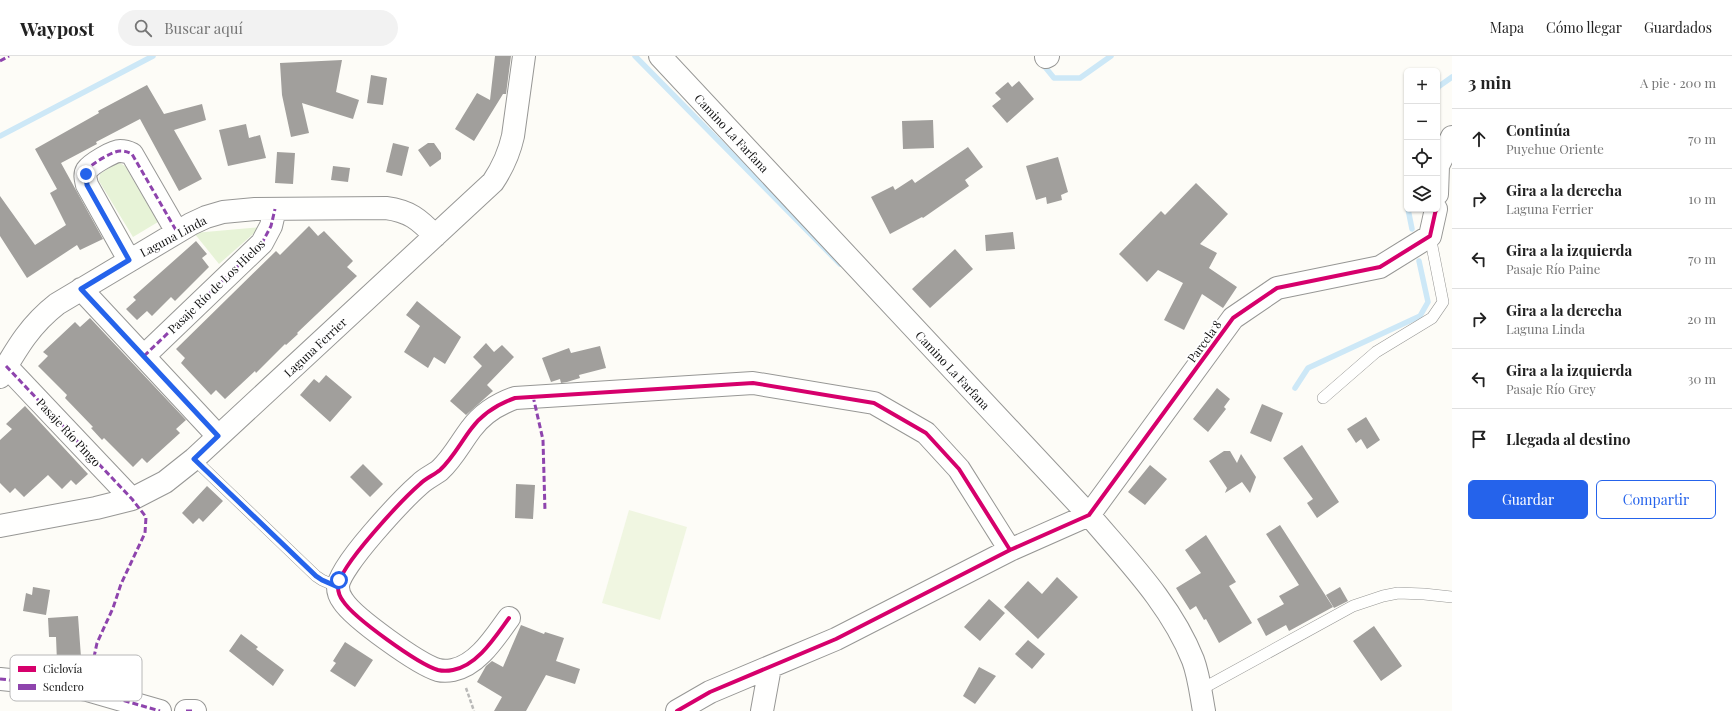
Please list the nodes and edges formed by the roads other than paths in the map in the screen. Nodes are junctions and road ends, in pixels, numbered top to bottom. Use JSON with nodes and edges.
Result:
{"nodes":[{"id":1,"x":524,"y":56,"type":"edge"},
{"id":2,"x":660,"y":56,"type":"edge"},
{"id":3,"x":1452,"y":137,"type":"edge"},
{"id":4,"x":1438,"y":176,"type":"edge"},
{"id":5,"x":274,"y":209,"type":"junction"},
{"id":6,"x":1435,"y":212,"type":"edge"},
{"id":7,"x":177,"y":232,"type":"junction"},
{"id":8,"x":435,"y":236,"type":"junction"},
{"id":9,"x":1430,"y":236,"type":"junction"},
{"id":10,"x":129,"y":260,"type":"junction"},
{"id":11,"x":81,"y":289,"type":"junction"},
{"id":12,"x":144,"y":356,"type":"junction"},
{"id":13,"x":3,"y":371,"type":"edge"},
{"id":14,"x":1323,"y":398,"type":"dead end"},
{"id":15,"x":218,"y":436,"type":"junction"},
{"id":16,"x":194,"y":459,"type":"junction"},
{"id":17,"x":132,"y":499,"type":"junction"},
{"id":18,"x":1089,"y":514,"type":"junction"},
{"id":19,"x":0,"y":526,"type":"edge"},
{"id":20,"x":1010,"y":550,"type":"junction"},
{"id":21,"x":338,"y":587,"type":"junction"},
{"id":22,"x":1452,"y":597,"type":"edge"},
{"id":23,"x":509,"y":618,"type":"dead end"},
{"id":24,"x":770,"y":667,"type":"junction"},
{"id":25,"x":0,"y":679,"type":"edge"},
{"id":26,"x":10,"y":680,"type":"edge"},
{"id":27,"x":1200,"y":690,"type":"junction"},
{"id":28,"x":125,"y":701,"type":"edge"},
{"id":29,"x":160,"y":711,"type":"edge"},
{"id":30,"x":186,"y":711,"type":"edge"},
{"id":31,"x":195,"y":711,"type":"edge"},
{"id":32,"x":677,"y":711,"type":"edge"},
{"id":33,"x":762,"y":711,"type":"edge"},
{"id":34,"x":1204,"y":711,"type":"edge"}],
"edges":[{"from":1,"to":8,"type":"street","name":"Laguna Ferrier"},
{"from":2,"to":18,"type":"street","name":"Camino La Farfana"},
{"from":3,"to":4,"type":"street"},
{"from":5,"to":7,"type":"street","name":"Laguna Linda"},
{"from":5,"to":8,"type":"street","name":"Laguna Linda"},
{"from":5,"to":12,"type":"street","name":"Pasaje Río de Los Hielos"},
{"from":6,"to":9,"type":"street"},
{"from":7,"to":10,"type":"street","name":"Laguna Linda"},
{"from":7,"to":10,"type":"street"},
{"from":8,"to":15,"type":"street","name":"Laguna Ferrier"},
{"from":9,"to":14,"type":"lane"},
{"from":9,"to":18,"type":"street","name":"Parcela 8"},
{"from":10,"to":11,"type":"street","name":"Laguna Linda"},
{"from":11,"to":12,"type":"street"},
{"from":11,"to":13,"type":"street","name":"Laguna Linda"},
{"from":12,"to":15,"type":"street"},
{"from":13,"to":17,"type":"street","name":"Pasaje Río Pingo"},
{"from":15,"to":16,"type":"street","name":"Laguna Ferrier"},
{"from":16,"to":17,"type":"street","name":"Laguna Ferrier"},
{"from":16,"to":21,"type":"lane"},
{"from":17,"to":19,"type":"street","name":"Laguna Ferrier"},
{"from":18,"to":20,"type":"street"},
{"from":18,"to":27,"type":"street","name":"Camino La Farfana"},
{"from":20,"to":21,"type":"street"},
{"from":20,"to":24,"type":"street"},
{"from":21,"to":23,"type":"street"},
{"from":22,"to":27,"type":"lane"},
{"from":24,"to":32,"type":"street"},
{"from":24,"to":33,"type":"street"},
{"from":25,"to":26,"type":"street"},
{"from":27,"to":34,"type":"street","name":"Camino La Farfana"},
{"from":28,"to":29,"type":"street"},
{"from":30,"to":31,"type":"street"}]}
